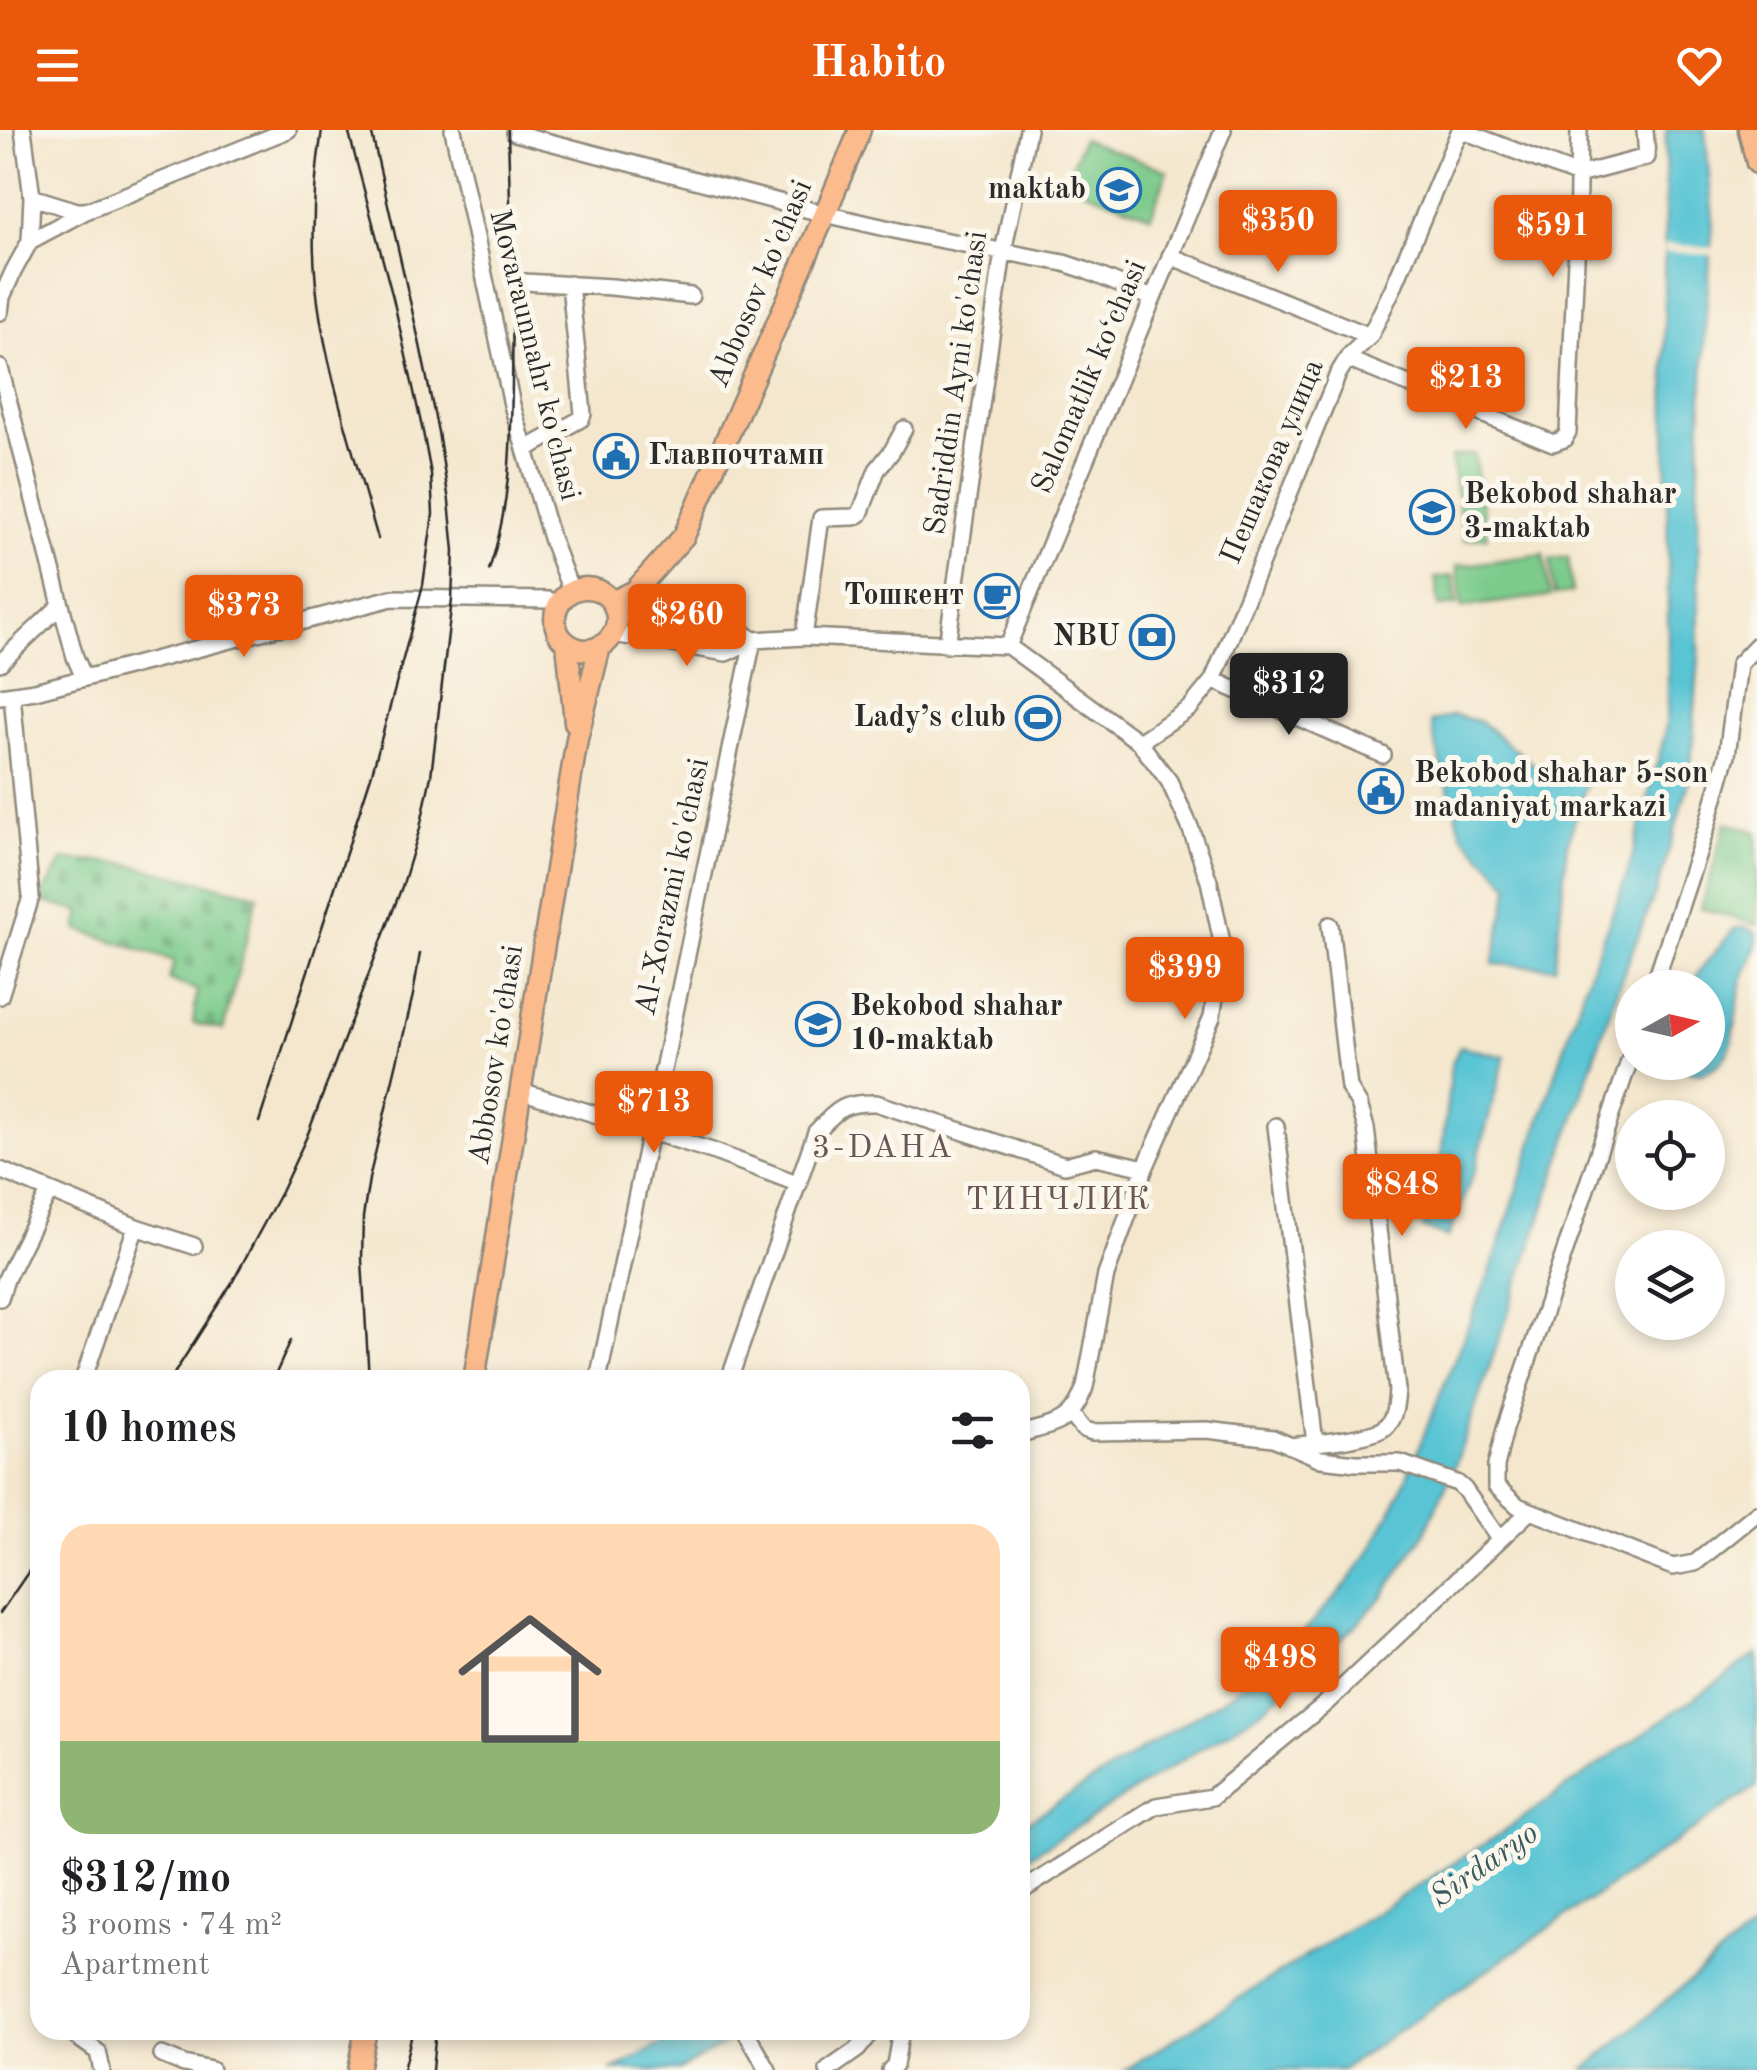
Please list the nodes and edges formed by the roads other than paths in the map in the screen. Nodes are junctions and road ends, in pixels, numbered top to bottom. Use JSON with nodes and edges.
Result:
{"nodes":[{"id":1,"x":23,"y":130,"type":"edge"},
{"id":2,"x":288,"y":130,"type":"edge"},
{"id":3,"x":454,"y":130,"type":"edge"},
{"id":4,"x":860,"y":130,"type":"edge"},
{"id":5,"x":1028,"y":130,"type":"edge"},
{"id":6,"x":1223,"y":130,"type":"edge"},
{"id":7,"x":1460,"y":130,"type":"edge"},
{"id":8,"x":1579,"y":130,"type":"edge"},
{"id":9,"x":1645,"y":130,"type":"edge"},
{"id":10,"x":1750,"y":130,"type":"edge"},
{"id":11,"x":515,"y":133,"type":"dead end"},
{"id":12,"x":1757,"y":162,"type":"edge"},
{"id":13,"x":1578,"y":175,"type":"junction"},
{"id":14,"x":32,"y":197,"type":"junction"},
{"id":15,"x":86,"y":211,"type":"junction"},
{"id":16,"x":826,"y":214,"type":"junction"},
{"id":17,"x":30,"y":241,"type":"junction"},
{"id":18,"x":1003,"y":252,"type":"junction"},
{"id":19,"x":1170,"y":256,"type":"junction"},
{"id":20,"x":524,"y":282,"type":"dead end"},
{"id":21,"x":570,"y":284,"type":"junction"},
{"id":22,"x":691,"y":296,"type":"dead end"},
{"id":23,"x":1152,"y":298,"type":"junction"},
{"id":24,"x":0,"y":312,"type":"edge"},
{"id":25,"x":1370,"y":336,"type":"junction"},
{"id":26,"x":1347,"y":360,"type":"junction"},
{"id":27,"x":0,"y":368,"type":"edge"},
{"id":28,"x":904,"y":428,"type":"dead end"},
{"id":29,"x":526,"y":450,"type":"junction"},
{"id":30,"x":565,"y":597,"type":"junction"},
{"id":31,"x":612,"y":602,"type":"junction"},
{"id":32,"x":60,"y":605,"type":"junction"},
{"id":33,"x":804,"y":637,"type":"junction"},
{"id":34,"x":606,"y":640,"type":"junction"},
{"id":35,"x":753,"y":640,"type":"junction"},
{"id":36,"x":567,"y":644,"type":"junction"},
{"id":37,"x":947,"y":645,"type":"junction"},
{"id":38,"x":1757,"y":645,"type":"edge"},
{"id":39,"x":1008,"y":646,"type":"junction"},
{"id":40,"x":0,"y":664,"type":"edge"},
{"id":41,"x":84,"y":678,"type":"junction"},
{"id":42,"x":1213,"y":680,"type":"junction"},
{"id":43,"x":6,"y":696,"type":"edge"},
{"id":44,"x":577,"y":739,"type":"junction"},
{"id":45,"x":1139,"y":742,"type":"junction"},
{"id":46,"x":1383,"y":755,"type":"dead end"},
{"id":47,"x":1330,"y":925,"type":"dead end"},
{"id":48,"x":1659,"y":970,"type":"edge"},
{"id":49,"x":0,"y":996,"type":"edge"},
{"id":50,"x":1623,"y":1080,"type":"edge"},
{"id":51,"x":521,"y":1092,"type":"junction"},
{"id":52,"x":1276,"y":1126,"type":"dead end"},
{"id":53,"x":650,"y":1132,"type":"junction"},
{"id":54,"x":1145,"y":1168,"type":"junction"},
{"id":55,"x":0,"y":1170,"type":"edge"},
{"id":56,"x":799,"y":1184,"type":"junction"},
{"id":57,"x":50,"y":1192,"type":"junction"},
{"id":58,"x":136,"y":1227,"type":"junction"},
{"id":59,"x":194,"y":1246,"type":"dead end"},
{"id":60,"x":3,"y":1277,"type":"edge"},
{"id":61,"x":0,"y":1298,"type":"edge"},
{"id":62,"x":86,"y":1370,"type":"edge"},
{"id":63,"x":476,"y":1370,"type":"edge"},
{"id":64,"x":600,"y":1370,"type":"edge"},
{"id":65,"x":733,"y":1370,"type":"edge"},
{"id":66,"x":1070,"y":1414,"type":"junction"},
{"id":67,"x":1030,"y":1431,"type":"edge"},
{"id":68,"x":1315,"y":1442,"type":"junction"},
{"id":69,"x":1290,"y":1446,"type":"junction"},
{"id":70,"x":1530,"y":1511,"type":"junction"},
{"id":71,"x":1757,"y":1514,"type":"edge"},
{"id":72,"x":1499,"y":1538,"type":"junction"},
{"id":73,"x":1030,"y":1886,"type":"edge"},
{"id":74,"x":81,"y":2040,"type":"edge"},
{"id":75,"x":364,"y":2040,"type":"edge"},
{"id":76,"x":751,"y":2040,"type":"edge"},
{"id":77,"x":866,"y":2040,"type":"edge"},
{"id":78,"x":899,"y":2040,"type":"edge"},
{"id":79,"x":162,"y":2055,"type":"dead end"},
{"id":80,"x":102,"y":2070,"type":"edge"},
{"id":81,"x":212,"y":2070,"type":"edge"},
{"id":82,"x":358,"y":2070,"type":"edge"},
{"id":83,"x":768,"y":2070,"type":"edge"},
{"id":84,"x":828,"y":2070,"type":"edge"},
{"id":85,"x":890,"y":2070,"type":"edge"}],
"edges":[{"from":1,"to":14,"type":"street"},
{"from":2,"to":15,"type":"street"},
{"from":3,"to":29,"type":"street","name":"Movaraunnahr ko'chasi"},
{"from":4,"to":16,"type":"main road","name":"Abbosov ko'chasi"},
{"from":5,"to":18,"type":"street","name":"Sadriddin Ayni ko'chasi"},
{"from":6,"to":19,"type":"street","name":"Salomatlik ko‘chasi"},
{"from":7,"to":13,"type":"street"},
{"from":7,"to":25,"type":"street","name":"Пешакова улица"},
{"from":8,"to":13,"type":"street"},
{"from":9,"to":13,"type":"street"},
{"from":10,"to":12,"type":"main road"},
{"from":11,"to":16,"type":"street"},
{"from":13,"to":26,"type":"street"},
{"from":14,"to":15,"type":"street"},
{"from":14,"to":17,"type":"street"},
{"from":15,"to":17,"type":"street"},
{"from":16,"to":18,"type":"street"},
{"from":16,"to":31,"type":"main road","name":"Abbosov ko'chasi"},
{"from":17,"to":24,"type":"street"},
{"from":18,"to":23,"type":"street"},
{"from":18,"to":37,"type":"street","name":"Sadriddin Ayni ko'chasi"},
{"from":19,"to":23,"type":"street","name":"Salomatlik ko‘chasi"},
{"from":19,"to":25,"type":"street"},
{"from":20,"to":21,"type":"street"},
{"from":21,"to":22,"type":"street"},
{"from":21,"to":29,"type":"street"},
{"from":23,"to":39,"type":"street","name":"Salomatlik ko‘chasi"},
{"from":25,"to":26,"type":"street","name":"Пешакова улица"},
{"from":26,"to":42,"type":"street","name":"Пешакова улица"},
{"from":27,"to":32,"type":"street"},
{"from":28,"to":33,"type":"street"},
{"from":29,"to":30,"type":"street","name":"Movaraunnahr ko'chasi"},
{"from":30,"to":31,"type":"main road"},
{"from":30,"to":36,"type":"main road"},
{"from":30,"to":41,"type":"street"},
{"from":31,"to":34,"type":"main road"},
{"from":31,"to":35,"type":"street"},
{"from":32,"to":40,"type":"street"},
{"from":32,"to":41,"type":"street"},
{"from":33,"to":35,"type":"street"},
{"from":33,"to":37,"type":"street"},
{"from":34,"to":35,"type":"street"},
{"from":34,"to":36,"type":"main road"},
{"from":34,"to":44,"type":"main road","name":"Abbosov ko'chasi"},
{"from":35,"to":53,"type":"street","name":"Al-Xorazmi ko'chasi"},
{"from":36,"to":44,"type":"main road","name":"Abbosov ko'chasi"},
{"from":37,"to":39,"type":"street"},
{"from":38,"to":48,"type":"street"},
{"from":39,"to":45,"type":"street"},
{"from":41,"to":43,"type":"street"},
{"from":42,"to":45,"type":"street","name":"Пешакова улица"},
{"from":42,"to":46,"type":"street"},
{"from":43,"to":49,"type":"street"},
{"from":44,"to":51,"type":"main road","name":"Abbosov ko'chasi"},
{"from":45,"to":54,"type":"street"},
{"from":47,"to":68,"type":"street"},
{"from":50,"to":70,"type":"street"},
{"from":51,"to":53,"type":"street"},
{"from":51,"to":63,"type":"main road","name":"Abbosov ko'chasi"},
{"from":52,"to":68,"type":"street"},
{"from":53,"to":56,"type":"street"},
{"from":53,"to":64,"type":"street","name":"Al-Xorazmi ko'chasi"},
{"from":54,"to":56,"type":"street"},
{"from":54,"to":66,"type":"street"},
{"from":55,"to":57,"type":"street"},
{"from":56,"to":65,"type":"street"},
{"from":57,"to":58,"type":"street"},
{"from":57,"to":60,"type":"street"},
{"from":58,"to":59,"type":"street"},
{"from":58,"to":62,"type":"street"},
{"from":60,"to":61,"type":"street"},
{"from":66,"to":67,"type":"street"},
{"from":66,"to":69,"type":"street"},
{"from":68,"to":69,"type":"street"},
{"from":69,"to":72,"type":"street"},
{"from":70,"to":71,"type":"street"},
{"from":70,"to":72,"type":"street"},
{"from":72,"to":73,"type":"street"},
{"from":74,"to":80,"type":"street"},
{"from":75,"to":82,"type":"main road"},
{"from":76,"to":83,"type":"street"},
{"from":77,"to":84,"type":"street"},
{"from":78,"to":85,"type":"street"},
{"from":79,"to":81,"type":"street"}]}
